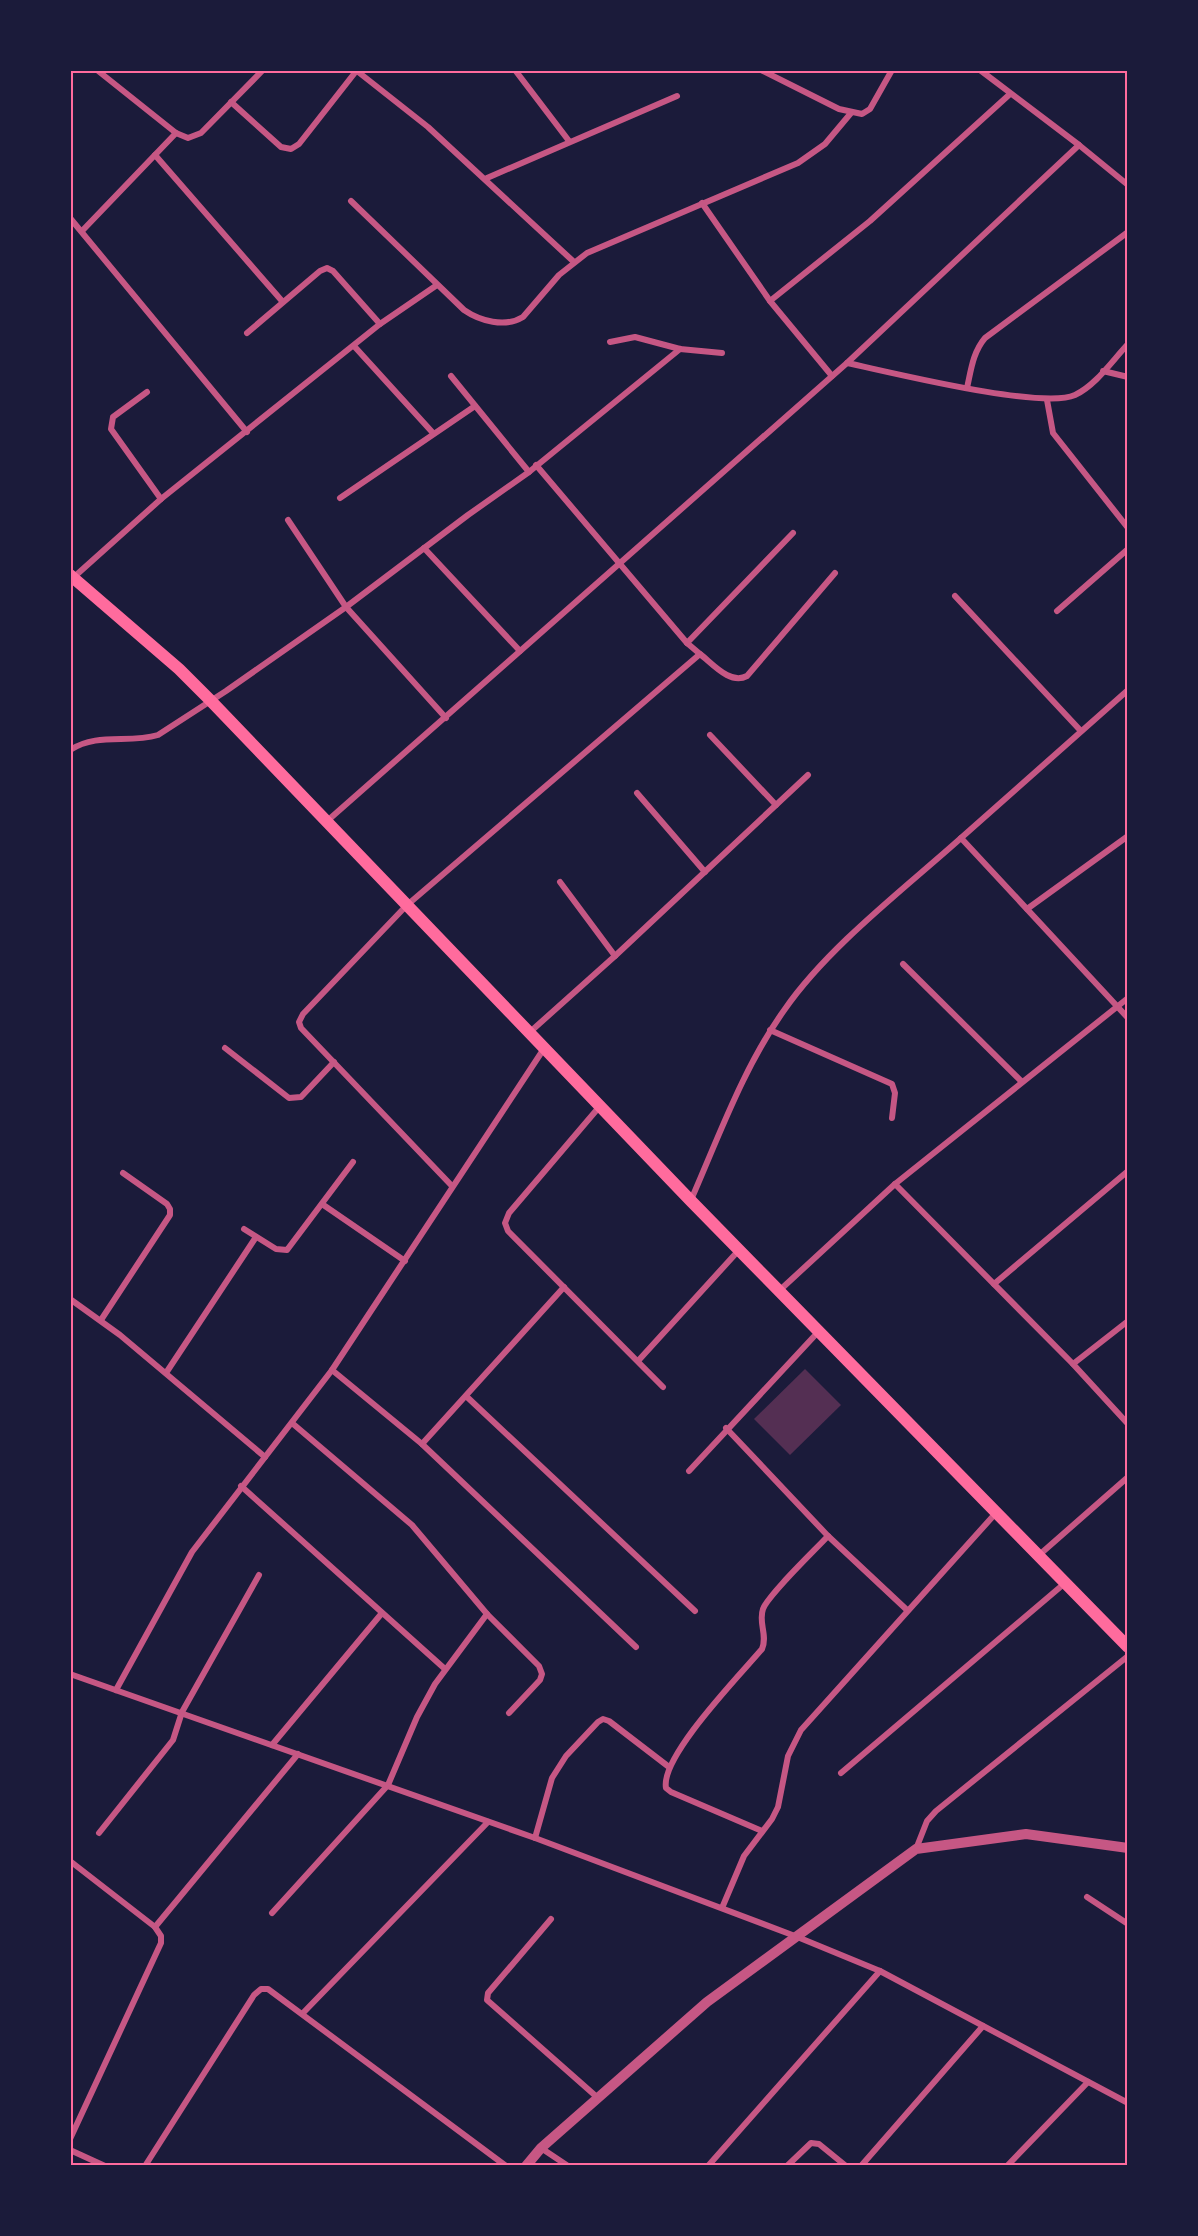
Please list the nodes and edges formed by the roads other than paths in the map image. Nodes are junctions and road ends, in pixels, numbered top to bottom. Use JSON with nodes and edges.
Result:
{"nodes":[{"id":1,"x":97,"y":70,"type":"edge"},
{"id":2,"x":263,"y":70,"type":"edge"},
{"id":3,"x":515,"y":70,"type":"edge"},
{"id":4,"x":761,"y":70,"type":"edge"},
{"id":5,"x":892,"y":70,"type":"edge"},
{"id":6,"x":980,"y":70,"type":"edge"},
{"id":7,"x":357,"y":71,"type":"edge"},
{"id":8,"x":1010,"y":94,"type":"junction"},
{"id":9,"x":677,"y":96,"type":"dead end"},
{"id":10,"x":231,"y":102,"type":"junction"},
{"id":11,"x":851,"y":113,"type":"junction"},
{"id":12,"x":176,"y":133,"type":"junction"},
{"id":13,"x":569,"y":141,"type":"junction"},
{"id":14,"x":1079,"y":145,"type":"junction"},
{"id":15,"x":155,"y":155,"type":"junction"},
{"id":16,"x":487,"y":178,"type":"junction"},
{"id":17,"x":1128,"y":186,"type":"edge"},
{"id":18,"x":351,"y":201,"type":"dead end"},
{"id":19,"x":702,"y":203,"type":"junction"},
{"id":20,"x":70,"y":218,"type":"edge"},
{"id":21,"x":82,"y":231,"type":"junction"},
{"id":22,"x":1128,"y":232,"type":"edge"},
{"id":23,"x":574,"y":262,"type":"junction"},
{"id":24,"x":437,"y":285,"type":"junction"},
{"id":25,"x":282,"y":301,"type":"junction"},
{"id":26,"x":770,"y":302,"type":"junction"},
{"id":27,"x":380,"y":324,"type":"junction"},
{"id":28,"x":246,"y":333,"type":"dead end"},
{"id":29,"x":610,"y":342,"type":"dead end"},
{"id":30,"x":1128,"y":344,"type":"edge"},
{"id":31,"x":354,"y":346,"type":"junction"},
{"id":32,"x":680,"y":349,"type":"junction"},
{"id":33,"x":722,"y":353,"type":"dead end"},
{"id":34,"x":847,"y":363,"type":"junction"},
{"id":35,"x":1103,"y":371,"type":"junction"},
{"id":36,"x":452,"y":376,"type":"dead end"},
{"id":37,"x":832,"y":376,"type":"junction"},
{"id":38,"x":1128,"y":377,"type":"edge"},
{"id":39,"x":967,"y":388,"type":"junction"},
{"id":40,"x":147,"y":392,"type":"dead end"},
{"id":41,"x":1047,"y":400,"type":"junction"},
{"id":42,"x":475,"y":406,"type":"junction"},
{"id":43,"x":247,"y":432,"type":"junction"},
{"id":44,"x":434,"y":433,"type":"junction"},
{"id":45,"x":536,"y":465,"type":"junction"},
{"id":46,"x":529,"y":472,"type":"junction"},
{"id":47,"x":340,"y":498,"type":"dead end"},
{"id":48,"x":161,"y":499,"type":"junction"},
{"id":49,"x":288,"y":520,"type":"dead end"},
{"id":50,"x":1128,"y":528,"type":"edge"},
{"id":51,"x":792,"y":533,"type":"dead end"},
{"id":52,"x":424,"y":548,"type":"junction"},
{"id":53,"x":1128,"y":549,"type":"edge"},
{"id":54,"x":620,"y":563,"type":"junction"},
{"id":55,"x":835,"y":573,"type":"dead end"},
{"id":56,"x":72,"y":576,"type":"edge"},
{"id":57,"x":955,"y":596,"type":"dead end"},
{"id":58,"x":346,"y":607,"type":"junction"},
{"id":59,"x":1057,"y":612,"type":"dead end"},
{"id":60,"x":687,"y":643,"type":"junction"},
{"id":61,"x":520,"y":651,"type":"junction"},
{"id":62,"x":700,"y":654,"type":"junction"},
{"id":63,"x":1128,"y":690,"type":"edge"},
{"id":64,"x":211,"y":701,"type":"junction"},
{"id":65,"x":446,"y":718,"type":"junction"},
{"id":66,"x":1080,"y":730,"type":"junction"},
{"id":67,"x":710,"y":735,"type":"dead end"},
{"id":68,"x":70,"y":750,"type":"edge"},
{"id":69,"x":808,"y":775,"type":"dead end"},
{"id":70,"x":637,"y":793,"type":"dead end"},
{"id":71,"x":776,"y":805,"type":"junction"},
{"id":72,"x":326,"y":822,"type":"junction"},
{"id":73,"x":1128,"y":836,"type":"edge"},
{"id":74,"x":961,"y":838,"type":"junction"},
{"id":75,"x":705,"y":872,"type":"junction"},
{"id":76,"x":560,"y":882,"type":"dead end"},
{"id":77,"x":406,"y":906,"type":"junction"},
{"id":78,"x":1027,"y":909,"type":"junction"},
{"id":79,"x":615,"y":956,"type":"junction"},
{"id":80,"x":903,"y":964,"type":"dead end"},
{"id":81,"x":1128,"y":998,"type":"edge"},
{"id":82,"x":1117,"y":1006,"type":"junction"},
{"id":83,"x":1128,"y":1018,"type":"edge"},
{"id":84,"x":770,"y":1030,"type":"junction"},
{"id":85,"x":530,"y":1032,"type":"junction"},
{"id":86,"x":545,"y":1047,"type":"junction"},
{"id":87,"x":225,"y":1048,"type":"dead end"},
{"id":88,"x":334,"y":1062,"type":"junction"},
{"id":89,"x":1021,"y":1081,"type":"junction"},
{"id":90,"x":601,"y":1105,"type":"junction"},
{"id":91,"x":892,"y":1118,"type":"dead end"},
{"id":92,"x":353,"y":1162,"type":"dead end"},
{"id":93,"x":1128,"y":1171,"type":"edge"},
{"id":94,"x":123,"y":1173,"type":"dead end"},
{"id":95,"x":895,"y":1184,"type":"junction"},
{"id":96,"x":452,"y":1186,"type":"junction"},
{"id":97,"x":691,"y":1201,"type":"junction"},
{"id":98,"x":322,"y":1204,"type":"junction"},
{"id":99,"x":244,"y":1229,"type":"dead end"},
{"id":100,"x":256,"y":1237,"type":"junction"},
{"id":101,"x":740,"y":1249,"type":"junction"},
{"id":102,"x":405,"y":1261,"type":"junction"},
{"id":103,"x":994,"y":1284,"type":"junction"},
{"id":104,"x":564,"y":1287,"type":"junction"},
{"id":105,"x":780,"y":1290,"type":"junction"},
{"id":106,"x":70,"y":1299,"type":"edge"},
{"id":107,"x":100,"y":1320,"type":"junction"},
{"id":108,"x":1128,"y":1321,"type":"edge"},
{"id":109,"x":819,"y":1331,"type":"junction"},
{"id":110,"x":638,"y":1361,"type":"junction"},
{"id":111,"x":1073,"y":1364,"type":"junction"},
{"id":112,"x":332,"y":1370,"type":"junction"},
{"id":113,"x":166,"y":1373,"type":"junction"},
{"id":114,"x":663,"y":1387,"type":"dead end"},
{"id":115,"x":466,"y":1396,"type":"junction"},
{"id":116,"x":292,"y":1423,"type":"junction"},
{"id":117,"x":1128,"y":1424,"type":"edge"},
{"id":118,"x":726,"y":1428,"type":"junction"},
{"id":119,"x":422,"y":1444,"type":"junction"},
{"id":120,"x":265,"y":1457,"type":"junction"},
{"id":121,"x":689,"y":1471,"type":"dead end"},
{"id":122,"x":1128,"y":1478,"type":"edge"},
{"id":123,"x":241,"y":1486,"type":"junction"},
{"id":124,"x":995,"y":1514,"type":"junction"},
{"id":125,"x":828,"y":1536,"type":"junction"},
{"id":126,"x":1038,"y":1556,"type":"junction"},
{"id":127,"x":259,"y":1575,"type":"dead end"},
{"id":128,"x":1065,"y":1583,"type":"junction"},
{"id":129,"x":907,"y":1610,"type":"junction"},
{"id":130,"x":695,"y":1611,"type":"dead end"},
{"id":131,"x":382,"y":1613,"type":"junction"},
{"id":132,"x":487,"y":1614,"type":"junction"},
{"id":133,"x":636,"y":1647,"type":"dead end"},
{"id":134,"x":1128,"y":1647,"type":"edge"},
{"id":135,"x":1128,"y":1656,"type":"edge"},
{"id":136,"x":445,"y":1669,"type":"junction"},
{"id":137,"x":73,"y":1675,"type":"edge"},
{"id":138,"x":70,"y":1682,"type":"edge"},
{"id":139,"x":116,"y":1689,"type":"junction"},
{"id":140,"x":182,"y":1712,"type":"junction"},
{"id":141,"x":509,"y":1713,"type":"dead end"},
{"id":142,"x":272,"y":1745,"type":"junction"},
{"id":143,"x":298,"y":1754,"type":"junction"},
{"id":144,"x":669,"y":1767,"type":"junction"},
{"id":145,"x":841,"y":1773,"type":"dead end"},
{"id":146,"x":388,"y":1785,"type":"junction"},
{"id":147,"x":488,"y":1822,"type":"junction"},
{"id":148,"x":762,"y":1831,"type":"junction"},
{"id":149,"x":99,"y":1833,"type":"dead end"},
{"id":150,"x":536,"y":1838,"type":"junction"},
{"id":151,"x":1128,"y":1848,"type":"edge"},
{"id":152,"x":916,"y":1849,"type":"junction"},
{"id":153,"x":71,"y":1861,"type":"edge"},
{"id":154,"x":1087,"y":1897,"type":"dead end"},
{"id":155,"x":722,"y":1908,"type":"junction"},
{"id":156,"x":272,"y":1913,"type":"dead end"},
{"id":157,"x":550,"y":1919,"type":"dead end"},
{"id":158,"x":1128,"y":1924,"type":"edge"},
{"id":159,"x":155,"y":1927,"type":"junction"},
{"id":160,"x":795,"y":1936,"type":"junction"},
{"id":161,"x":880,"y":1971,"type":"junction"},
{"id":162,"x":303,"y":2013,"type":"junction"},
{"id":163,"x":983,"y":2026,"type":"junction"},
{"id":164,"x":1088,"y":2082,"type":"junction"},
{"id":165,"x":598,"y":2098,"type":"junction"},
{"id":166,"x":1128,"y":2103,"type":"edge"},
{"id":167,"x":70,"y":2139,"type":"edge"},
{"id":168,"x":541,"y":2148,"type":"junction"},
{"id":169,"x":70,"y":2150,"type":"edge"},
{"id":170,"x":105,"y":2166,"type":"edge"},
{"id":171,"x":145,"y":2166,"type":"edge"},
{"id":172,"x":506,"y":2166,"type":"edge"},
{"id":173,"x":526,"y":2166,"type":"edge"},
{"id":174,"x":568,"y":2166,"type":"edge"},
{"id":175,"x":708,"y":2166,"type":"edge"},
{"id":176,"x":787,"y":2166,"type":"edge"},
{"id":177,"x":846,"y":2166,"type":"edge"},
{"id":178,"x":861,"y":2166,"type":"edge"},
{"id":179,"x":1007,"y":2166,"type":"edge"}],
"edges":[{"from":1,"to":12,"type":"street"},
{"from":2,"to":10,"type":"street"},
{"from":3,"to":13,"type":"street"},
{"from":4,"to":11,"type":"street"},
{"from":5,"to":11,"type":"street"},
{"from":6,"to":8,"type":"street"},
{"from":7,"to":10,"type":"street"},
{"from":7,"to":16,"type":"street"},
{"from":8,"to":14,"type":"street"},
{"from":8,"to":26,"type":"street"},
{"from":9,"to":13,"type":"street"},
{"from":10,"to":12,"type":"street"},
{"from":11,"to":19,"type":"street"},
{"from":12,"to":15,"type":"street"},
{"from":13,"to":16,"type":"street"},
{"from":14,"to":17,"type":"street"},
{"from":14,"to":34,"type":"street"},
{"from":15,"to":21,"type":"street"},
{"from":15,"to":25,"type":"street"},
{"from":16,"to":23,"type":"street"},
{"from":18,"to":24,"type":"street"},
{"from":19,"to":23,"type":"street"},
{"from":19,"to":26,"type":"street"},
{"from":20,"to":21,"type":"street"},
{"from":21,"to":43,"type":"street"},
{"from":22,"to":39,"type":"street"},
{"from":23,"to":24,"type":"street"},
{"from":24,"to":27,"type":"street"},
{"from":25,"to":27,"type":"street"},
{"from":25,"to":28,"type":"street"},
{"from":26,"to":37,"type":"street"},
{"from":27,"to":31,"type":"street"},
{"from":29,"to":32,"type":"street"},
{"from":30,"to":35,"type":"street"},
{"from":31,"to":43,"type":"street"},
{"from":31,"to":44,"type":"street"},
{"from":32,"to":33,"type":"street"},
{"from":32,"to":45,"type":"street"},
{"from":34,"to":37,"type":"street"},
{"from":34,"to":39,"type":"street"},
{"from":35,"to":38,"type":"street"},
{"from":35,"to":41,"type":"street"},
{"from":36,"to":42,"type":"street"},
{"from":37,"to":54,"type":"street"},
{"from":39,"to":41,"type":"street"},
{"from":40,"to":48,"type":"street"},
{"from":41,"to":50,"type":"street"},
{"from":42,"to":44,"type":"street"},
{"from":42,"to":46,"type":"street"},
{"from":43,"to":48,"type":"street"},
{"from":44,"to":47,"type":"street"},
{"from":45,"to":46,"type":"street"},
{"from":45,"to":54,"type":"street"},
{"from":46,"to":52,"type":"street"},
{"from":48,"to":56,"type":"street"},
{"from":49,"to":58,"type":"street"},
{"from":51,"to":60,"type":"street"},
{"from":52,"to":58,"type":"street"},
{"from":52,"to":61,"type":"street"},
{"from":53,"to":59,"type":"street"},
{"from":54,"to":60,"type":"street"},
{"from":54,"to":61,"type":"street"},
{"from":55,"to":62,"type":"street"},
{"from":56,"to":64,"type":"main road"},
{"from":57,"to":66,"type":"street"},
{"from":58,"to":64,"type":"street"},
{"from":58,"to":65,"type":"street"},
{"from":60,"to":62,"type":"street"},
{"from":61,"to":65,"type":"street"},
{"from":62,"to":77,"type":"street"},
{"from":63,"to":66,"type":"street"},
{"from":64,"to":68,"type":"street"},
{"from":64,"to":72,"type":"main road"},
{"from":65,"to":72,"type":"street"},
{"from":66,"to":74,"type":"street"},
{"from":67,"to":71,"type":"street"},
{"from":69,"to":71,"type":"street"},
{"from":70,"to":75,"type":"street"},
{"from":71,"to":75,"type":"street"},
{"from":72,"to":77,"type":"main road"},
{"from":73,"to":78,"type":"street"},
{"from":74,"to":78,"type":"street"},
{"from":74,"to":84,"type":"street"},
{"from":75,"to":79,"type":"street"},
{"from":76,"to":79,"type":"street"},
{"from":77,"to":85,"type":"main road"},
{"from":77,"to":88,"type":"street"},
{"from":78,"to":82,"type":"street"},
{"from":79,"to":85,"type":"street"},
{"from":80,"to":89,"type":"street"},
{"from":81,"to":82,"type":"street"},
{"from":82,"to":83,"type":"street"},
{"from":82,"to":89,"type":"street"},
{"from":84,"to":91,"type":"street"},
{"from":84,"to":97,"type":"street"},
{"from":85,"to":86,"type":"main road"},
{"from":86,"to":90,"type":"main road"},
{"from":86,"to":96,"type":"street"},
{"from":87,"to":88,"type":"street"},
{"from":88,"to":96,"type":"street"},
{"from":89,"to":95,"type":"street"},
{"from":90,"to":97,"type":"main road"},
{"from":90,"to":104,"type":"street"},
{"from":92,"to":98,"type":"street"},
{"from":93,"to":103,"type":"street"},
{"from":94,"to":107,"type":"street"},
{"from":95,"to":103,"type":"street"},
{"from":95,"to":105,"type":"street"},
{"from":96,"to":102,"type":"street"},
{"from":97,"to":101,"type":"main road"},
{"from":98,"to":100,"type":"street"},
{"from":98,"to":102,"type":"street"},
{"from":99,"to":100,"type":"street"},
{"from":100,"to":113,"type":"street"},
{"from":101,"to":105,"type":"main road"},
{"from":101,"to":110,"type":"street"},
{"from":102,"to":112,"type":"street"},
{"from":103,"to":111,"type":"street"},
{"from":104,"to":110,"type":"street"},
{"from":104,"to":115,"type":"street"},
{"from":105,"to":109,"type":"main road"},
{"from":106,"to":107,"type":"street"},
{"from":107,"to":113,"type":"street"},
{"from":108,"to":111,"type":"street"},
{"from":109,"to":118,"type":"street"},
{"from":109,"to":124,"type":"main road"},
{"from":110,"to":114,"type":"street"},
{"from":111,"to":117,"type":"street"},
{"from":112,"to":116,"type":"street"},
{"from":112,"to":119,"type":"street"},
{"from":113,"to":120,"type":"street"},
{"from":115,"to":119,"type":"street"},
{"from":115,"to":130,"type":"street"},
{"from":116,"to":120,"type":"street"},
{"from":116,"to":132,"type":"street"},
{"from":118,"to":121,"type":"street"},
{"from":118,"to":125,"type":"street"},
{"from":119,"to":133,"type":"street"},
{"from":120,"to":123,"type":"street"},
{"from":122,"to":126,"type":"street"},
{"from":123,"to":131,"type":"street"},
{"from":123,"to":139,"type":"street"},
{"from":124,"to":126,"type":"main road"},
{"from":124,"to":129,"type":"street"},
{"from":125,"to":129,"type":"street"},
{"from":125,"to":144,"type":"street"},
{"from":126,"to":128,"type":"main road"},
{"from":127,"to":140,"type":"street"},
{"from":128,"to":134,"type":"main road"},
{"from":128,"to":145,"type":"street"},
{"from":129,"to":148,"type":"street"},
{"from":131,"to":136,"type":"street"},
{"from":131,"to":142,"type":"street"},
{"from":132,"to":136,"type":"street"},
{"from":132,"to":141,"type":"street"},
{"from":135,"to":152,"type":"street"},
{"from":136,"to":146,"type":"street"},
{"from":137,"to":138,"type":"street"},
{"from":137,"to":139,"type":"street"},
{"from":139,"to":140,"type":"street"},
{"from":140,"to":142,"type":"street"},
{"from":140,"to":149,"type":"street"},
{"from":142,"to":143,"type":"street"},
{"from":143,"to":146,"type":"street"},
{"from":143,"to":159,"type":"street"},
{"from":144,"to":148,"type":"street"},
{"from":144,"to":150,"type":"street"},
{"from":146,"to":147,"type":"street"},
{"from":146,"to":156,"type":"street"},
{"from":147,"to":150,"type":"street"},
{"from":147,"to":162,"type":"street"},
{"from":148,"to":155,"type":"street"},
{"from":150,"to":155,"type":"street"},
{"from":151,"to":152,"type":"street"},
{"from":152,"to":160,"type":"street"},
{"from":153,"to":159,"type":"street"},
{"from":154,"to":158,"type":"street"},
{"from":155,"to":160,"type":"street"},
{"from":157,"to":165,"type":"street"},
{"from":159,"to":167,"type":"street"},
{"from":160,"to":161,"type":"street"},
{"from":160,"to":165,"type":"street"},
{"from":161,"to":163,"type":"street"},
{"from":161,"to":175,"type":"street"},
{"from":162,"to":171,"type":"street"},
{"from":162,"to":172,"type":"street"},
{"from":163,"to":164,"type":"street"},
{"from":163,"to":178,"type":"street"},
{"from":164,"to":166,"type":"street"},
{"from":164,"to":179,"type":"street"},
{"from":165,"to":168,"type":"street"},
{"from":168,"to":173,"type":"street"},
{"from":168,"to":174,"type":"street"},
{"from":169,"to":170,"type":"street"},
{"from":176,"to":177,"type":"street"}]}
